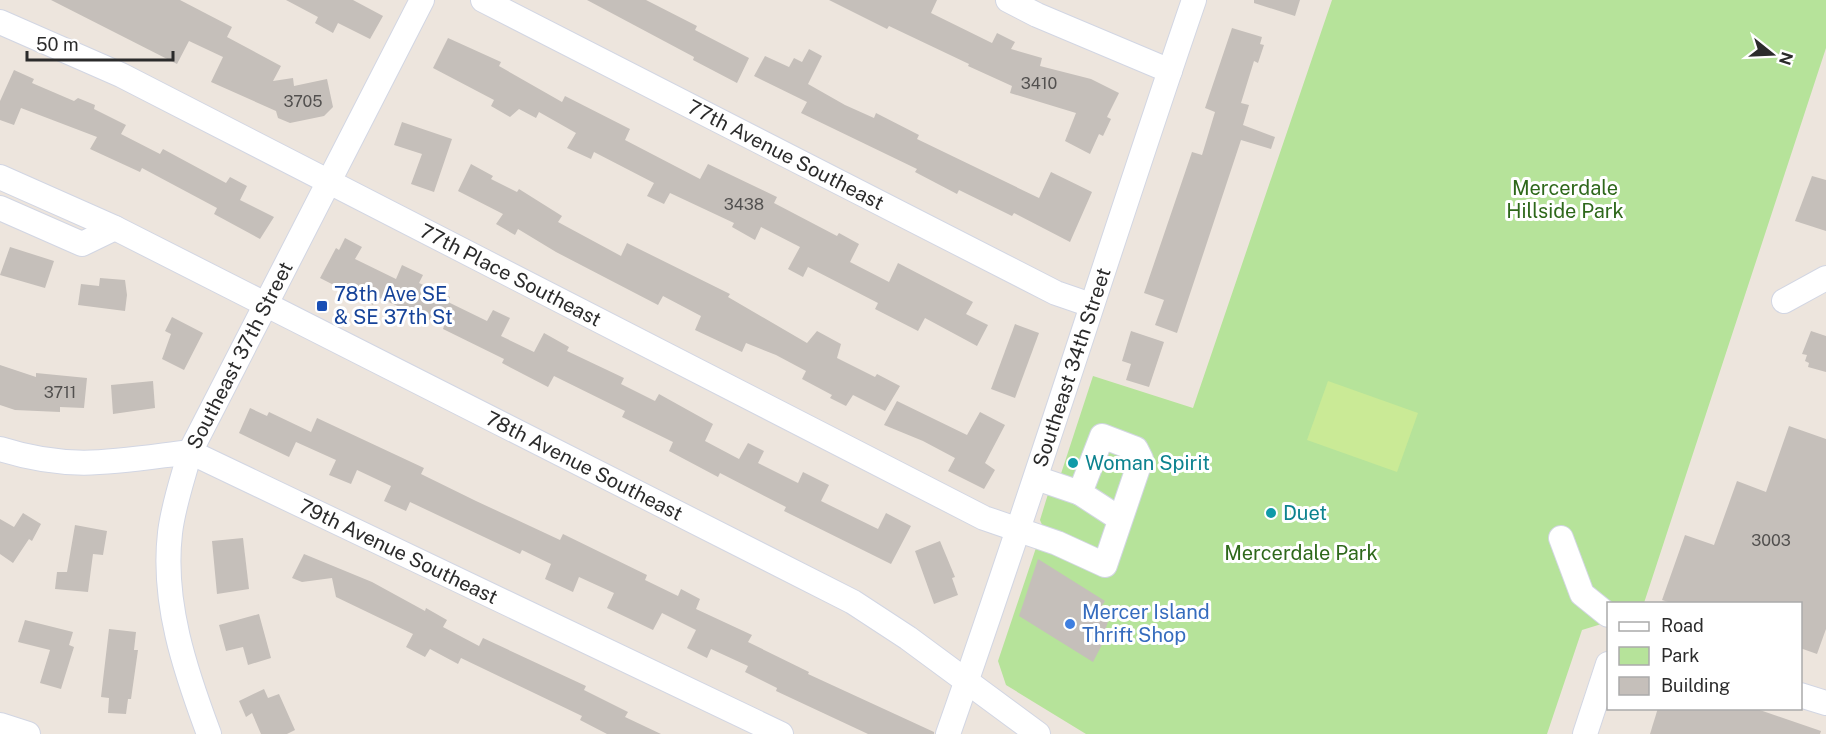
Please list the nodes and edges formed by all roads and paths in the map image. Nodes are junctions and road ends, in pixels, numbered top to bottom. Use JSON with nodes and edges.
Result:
{"nodes":[{"id":1,"x":422,"y":0,"type":"edge"},
{"id":2,"x":483,"y":0,"type":"edge"},
{"id":3,"x":1008,"y":0,"type":"edge"},
{"id":4,"x":1194,"y":0,"type":"edge"},
{"id":5,"x":0,"y":22,"type":"edge"},
{"id":6,"x":1170,"y":71,"type":"junction"},
{"id":7,"x":0,"y":177,"type":"edge"},
{"id":8,"x":329,"y":183,"type":"junction"},
{"id":9,"x":0,"y":208,"type":"edge"},
{"id":10,"x":115,"y":228,"type":"junction"},
{"id":11,"x":1826,"y":278,"type":"edge"},
{"id":12,"x":1784,"y":301,"type":"dead end"},
{"id":13,"x":264,"y":304,"type":"junction"},
{"id":14,"x":1091,"y":305,"type":"junction"},
{"id":15,"x":0,"y":449,"type":"edge"},
{"id":16,"x":190,"y":452,"type":"junction"},
{"id":17,"x":1036,"y":478,"type":"junction"},
{"id":18,"x":1080,"y":493,"type":"junction"},
{"id":19,"x":1120,"y":519,"type":"junction"},
{"id":20,"x":1019,"y":531,"type":"junction"},
{"id":21,"x":1561,"y":538,"type":"dead end"},
{"id":22,"x":1607,"y":614,"type":"edge"},
{"id":23,"x":1607,"y":667,"type":"edge"},
{"id":24,"x":967,"y":681,"type":"junction"},
{"id":25,"x":1802,"y":696,"type":"edge"},
{"id":26,"x":1826,"y":703,"type":"edge"},
{"id":27,"x":0,"y":725,"type":"edge"},
{"id":28,"x":28,"y":734,"type":"edge"},
{"id":29,"x":209,"y":734,"type":"edge"},
{"id":30,"x":781,"y":734,"type":"edge"},
{"id":31,"x":948,"y":734,"type":"edge"},
{"id":32,"x":1038,"y":734,"type":"edge"},
{"id":33,"x":1585,"y":734,"type":"edge"}],
"edges":[{"from":1,"to":8,"type":"street","name":"Southeast 37th Street"},
{"from":2,"to":14,"type":"street","name":"77th Avenue Southeast"},
{"from":3,"to":6,"type":"street"},
{"from":4,"to":6,"type":"street","name":"Southeast 34th Street"},
{"from":5,"to":8,"type":"street","name":"77th Place Southeast"},
{"from":6,"to":14,"type":"street","name":"Southeast 34th Street"},
{"from":7,"to":10,"type":"street","name":"78th Avenue Southeast"},
{"from":8,"to":13,"type":"street","name":"Southeast 37th Street"},
{"from":8,"to":20,"type":"street","name":"77th Place Southeast"},
{"from":9,"to":10,"type":"street"},
{"from":10,"to":13,"type":"street","name":"78th Avenue Southeast"},
{"from":11,"to":12,"type":"street"},
{"from":13,"to":16,"type":"street","name":"Southeast 37th Street"},
{"from":13,"to":24,"type":"street","name":"78th Avenue Southeast"},
{"from":14,"to":17,"type":"street","name":"Southeast 34th Street"},
{"from":15,"to":16,"type":"street"},
{"from":16,"to":29,"type":"street","name":"Southeast 37th Street"},
{"from":16,"to":30,"type":"street","name":"79th Avenue Southeast"},
{"from":17,"to":18,"type":"street"},
{"from":17,"to":20,"type":"street","name":"Southeast 34th Street"},
{"from":18,"to":19,"type":"street"},
{"from":18,"to":19,"type":"street"},
{"from":19,"to":20,"type":"street","name":"77th Place Southeast"},
{"from":20,"to":24,"type":"street","name":"Southeast 34th Street"},
{"from":21,"to":22,"type":"street"},
{"from":23,"to":33,"type":"street"},
{"from":24,"to":31,"type":"street","name":"Southeast 34th Street"},
{"from":24,"to":32,"type":"street","name":"78th Avenue Southeast"},
{"from":25,"to":26,"type":"street"},
{"from":27,"to":28,"type":"street"}]}
